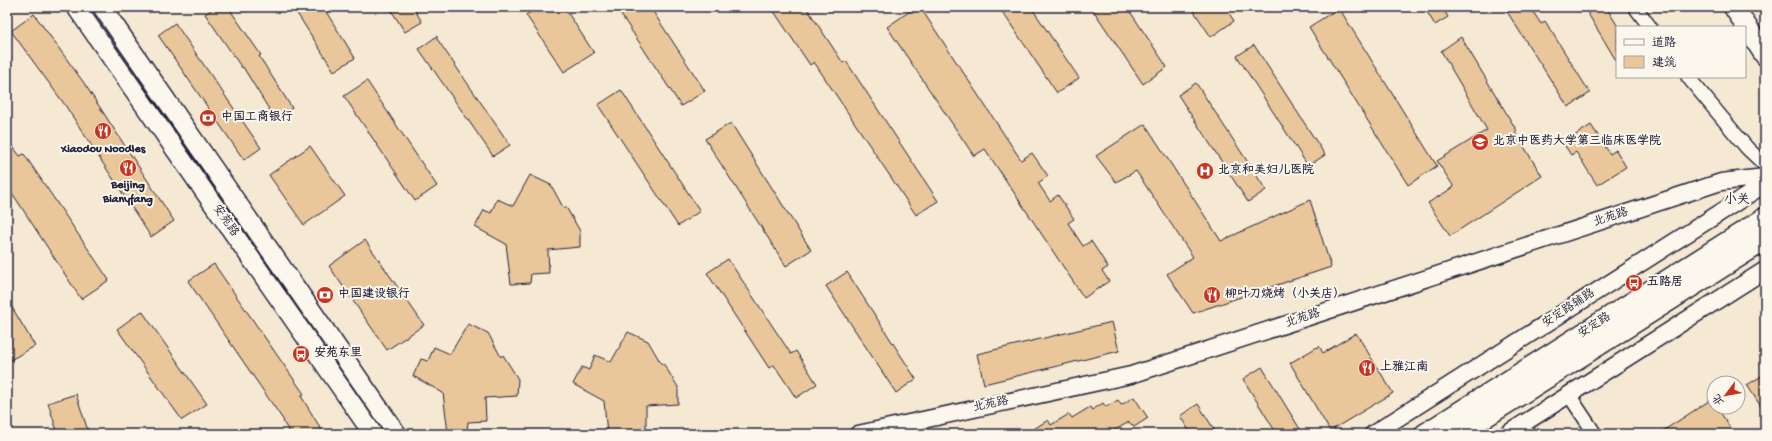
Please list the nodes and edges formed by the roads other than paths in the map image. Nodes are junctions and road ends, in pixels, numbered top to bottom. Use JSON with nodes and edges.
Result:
{"nodes":[{"id":1,"x":76,"y":7,"type":"edge"},
{"id":2,"x":102,"y":7,"type":"edge"},
{"id":3,"x":1635,"y":7,"type":"edge"},
{"id":4,"x":1734,"y":7,"type":"edge"},
{"id":5,"x":1649,"y":26,"type":"edge"},
{"id":6,"x":1765,"y":55,"type":"edge"},
{"id":7,"x":1689,"y":78,"type":"edge"},
{"id":8,"x":1765,"y":165,"type":"edge"},
{"id":9,"x":1765,"y":177,"type":"edge"},
{"id":10,"x":1765,"y":184,"type":"edge"},
{"id":11,"x":1765,"y":218,"type":"edge"},
{"id":12,"x":1765,"y":240,"type":"edge"},
{"id":13,"x":1765,"y":270,"type":"edge"},
{"id":14,"x":1569,"y":395,"type":"junction"},
{"id":15,"x":374,"y":434,"type":"edge"},
{"id":16,"x":396,"y":434,"type":"edge"},
{"id":17,"x":858,"y":434,"type":"edge"},
{"id":18,"x":1373,"y":434,"type":"edge"},
{"id":19,"x":1425,"y":434,"type":"edge"},
{"id":20,"x":1458,"y":434,"type":"edge"},
{"id":21,"x":1507,"y":434,"type":"edge"},
{"id":22,"x":1595,"y":434,"type":"edge"}],
"edges":[{"from":1,"to":15,"type":"main road","name":"安苑路"},
{"from":2,"to":16,"type":"main road","name":"安苑路"},
{"from":3,"to":5,"type":"street"},
{"from":4,"to":6,"type":"main road"},
{"from":7,"to":8,"type":"street"},
{"from":9,"to":17,"type":"street","name":"北苑路"},
{"from":10,"to":18,"type":"street","name":"安定路辅路"},
{"from":11,"to":19,"type":"main road","name":"安定路"},
{"from":12,"to":20,"type":"main road","name":"安定路"},
{"from":13,"to":14,"type":"street"},
{"from":14,"to":21,"type":"street"},
{"from":14,"to":22,"type":"street"}]}
